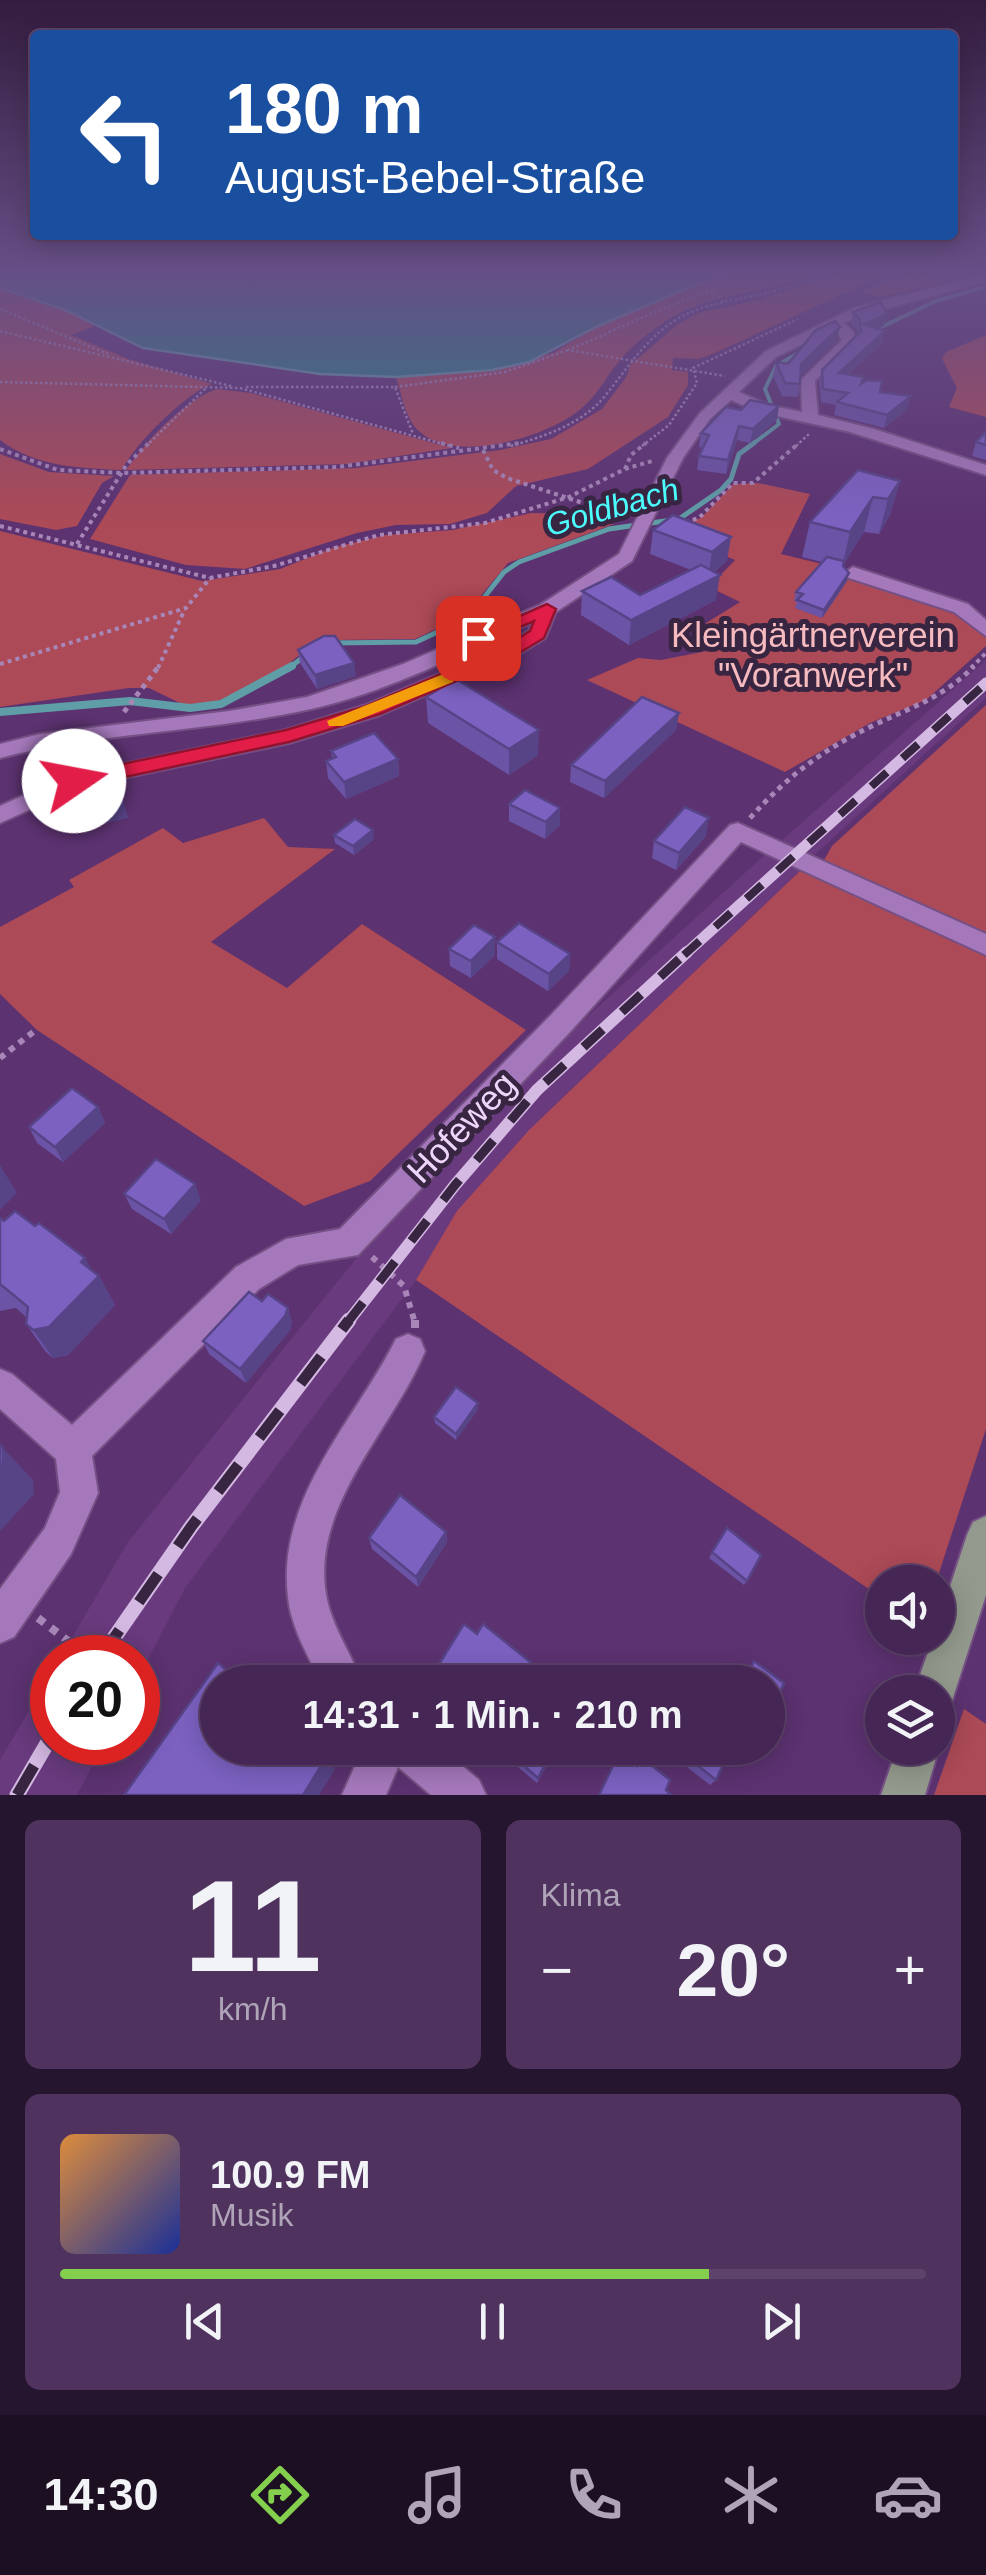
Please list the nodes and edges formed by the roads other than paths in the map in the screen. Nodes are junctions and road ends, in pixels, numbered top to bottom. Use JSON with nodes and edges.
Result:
{"nodes":[{"id":1,"x":771,"y":355,"type":"edge"},
{"id":2,"x":832,"y":355,"type":"edge"},
{"id":3,"x":726,"y":393,"type":"junction"},
{"id":4,"x":810,"y":416,"type":"junction"},
{"id":5,"x":986,"y":470,"type":"edge"},
{"id":6,"x":853,"y":572,"type":"edge"},
{"id":7,"x":547,"y":609,"type":"junction"},
{"id":8,"x":986,"y":630,"type":"edge"},
{"id":9,"x":0,"y":751,"type":"edge"},
{"id":10,"x":0,"y":815,"type":"edge"},
{"id":11,"x":986,"y":945,"type":"edge"},
{"id":12,"x":408,"y":1352,"type":"road end"},
{"id":13,"x":0,"y":1386,"type":"edge"},
{"id":14,"x":73,"y":1450,"type":"junction"},
{"id":15,"x":986,"y":1535,"type":"edge"},
{"id":16,"x":8,"y":1612,"type":"edge"},
{"id":17,"x":335,"y":1665,"type":"edge"},
{"id":18,"x":941,"y":1675,"type":"edge"},
{"id":19,"x":378,"y":1765,"type":"edge"},
{"id":20,"x":429,"y":1765,"type":"edge"},
{"id":21,"x":913,"y":1765,"type":"edge"},
{"id":22,"x":364,"y":1795,"type":"edge"},
{"id":23,"x":464,"y":1795,"type":"edge"},
{"id":24,"x":904,"y":1795,"type":"edge"}],
"edges":[{"from":1,"to":3,"type":"street"},
{"from":2,"to":4,"type":"street"},
{"from":3,"to":4,"type":"street"},
{"from":3,"to":7,"type":"street"},
{"from":4,"to":5,"type":"street"},
{"from":6,"to":8,"type":"street"},
{"from":7,"to":9,"type":"street"},
{"from":7,"to":10,"type":"street"},
{"from":11,"to":14,"type":"street","name":"Hofeweg"},
{"from":12,"to":17,"type":"street"},
{"from":13,"to":14,"type":"street"},
{"from":14,"to":16,"type":"street"},
{"from":15,"to":18,"type":"main road"},
{"from":19,"to":22,"type":"street"},
{"from":20,"to":23,"type":"street"},
{"from":21,"to":24,"type":"main road"}]}
